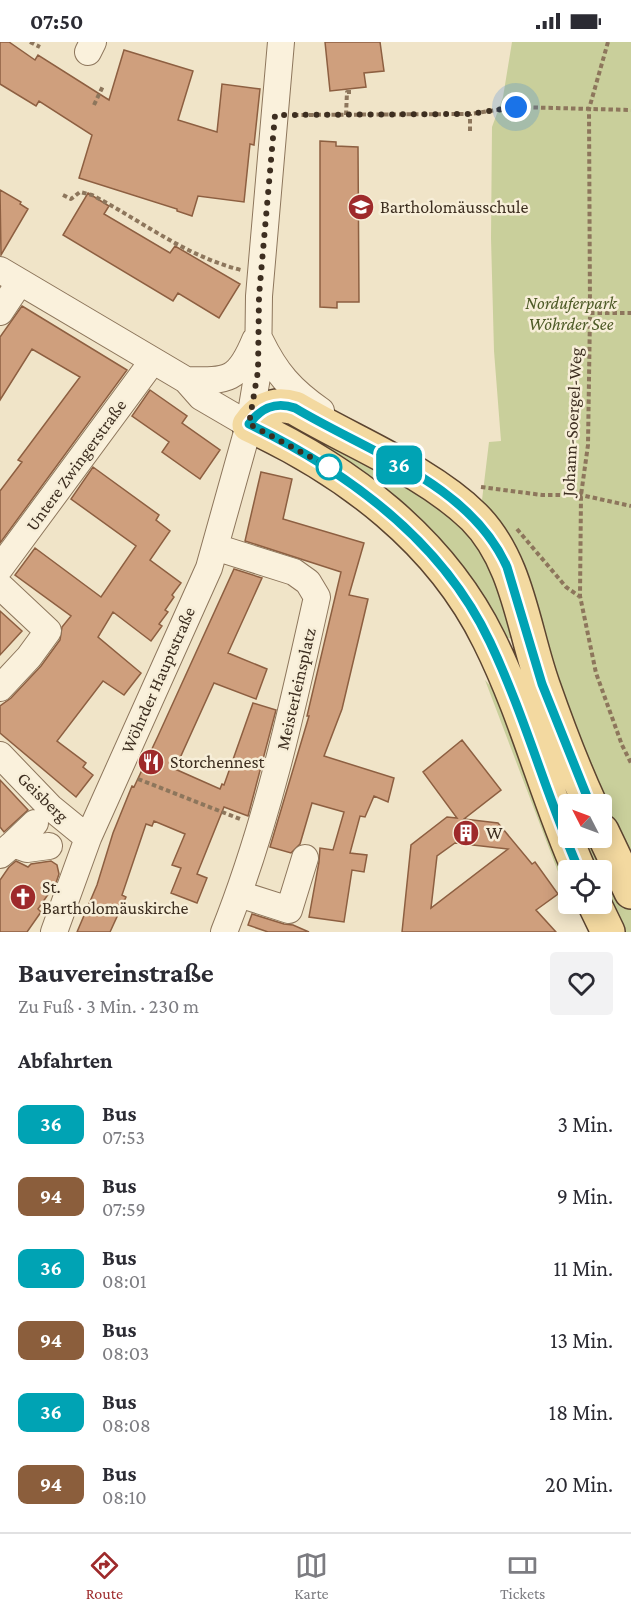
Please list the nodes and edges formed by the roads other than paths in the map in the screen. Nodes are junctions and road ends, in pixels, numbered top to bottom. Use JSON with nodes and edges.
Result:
{"nodes":[{"id":1,"x":281,"y":42,"type":"edge"},
{"id":2,"x":10,"y":276,"type":"edge"},
{"id":3,"x":0,"y":312,"type":"edge"},
{"id":4,"x":257,"y":334,"type":"junction"},
{"id":5,"x":152,"y":362,"type":"junction"},
{"id":6,"x":186,"y":380,"type":"junction"},
{"id":7,"x":249,"y":424,"type":"junction"},
{"id":8,"x":363,"y":444,"type":"junction"},
{"id":9,"x":215,"y":547,"type":"junction"},
{"id":10,"x":0,"y":568,"type":"edge"},
{"id":11,"x":0,"y":586,"type":"edge"},
{"id":12,"x":495,"y":652,"type":"junction"},
{"id":13,"x":542,"y":684,"type":"junction"},
{"id":14,"x":0,"y":688,"type":"edge"},
{"id":15,"x":0,"y":755,"type":"edge"},
{"id":16,"x":586,"y":794,"type":"edge"},
{"id":17,"x":35,"y":823,"type":"dead end"},
{"id":18,"x":88,"y":838,"type":"junction"},
{"id":19,"x":49,"y":846,"type":"dead end"},
{"id":20,"x":610,"y":848,"type":"edge"},
{"id":21,"x":7,"y":849,"type":"edge"},
{"id":22,"x":305,"y":858,"type":"dead end"},
{"id":23,"x":575,"y":860,"type":"edge"},
{"id":24,"x":631,"y":892,"type":"edge"},
{"id":25,"x":239,"y":894,"type":"junction"},
{"id":26,"x":599,"y":914,"type":"edge"},
{"id":27,"x":54,"y":932,"type":"edge"},
{"id":28,"x":224,"y":932,"type":"edge"},
{"id":29,"x":608,"y":932,"type":"edge"}],
"edges":[{"from":1,"to":4,"type":"street"},
{"from":2,"to":3,"type":"street"},
{"from":2,"to":5,"type":"street"},
{"from":4,"to":6,"type":"street"},
{"from":4,"to":7,"type":"street","name":"Wöhrder Hauptstraße"},
{"from":4,"to":8,"type":"street"},
{"from":5,"to":6,"type":"street"},
{"from":5,"to":10,"type":"street","name":"Untere Zwingerstraße"},
{"from":6,"to":7,"type":"street"},
{"from":7,"to":8,"type":"main road"},
{"from":7,"to":9,"type":"street","name":"Wöhrder Hauptstraße"},
{"from":7,"to":12,"type":"main road"},
{"from":8,"to":13,"type":"main road"},
{"from":9,"to":18,"type":"street","name":"Wöhrder Hauptstraße"},
{"from":9,"to":25,"type":"street","name":"Meisterleinsplatz"},
{"from":11,"to":14,"type":"street"},
{"from":12,"to":13,"type":"main road"},
{"from":12,"to":23,"type":"main road"},
{"from":13,"to":16,"type":"main road"},
{"from":15,"to":18,"type":"street","name":"Geisberg"},
{"from":17,"to":21,"type":"street"},
{"from":18,"to":27,"type":"street","name":"Wöhrder Hauptstraße"},
{"from":19,"to":21,"type":"street"},
{"from":20,"to":24,"type":"main road"},
{"from":22,"to":25,"type":"street"},
{"from":25,"to":28,"type":"street","name":"Meisterleinsplatz"},
{"from":26,"to":29,"type":"main road"}]}
